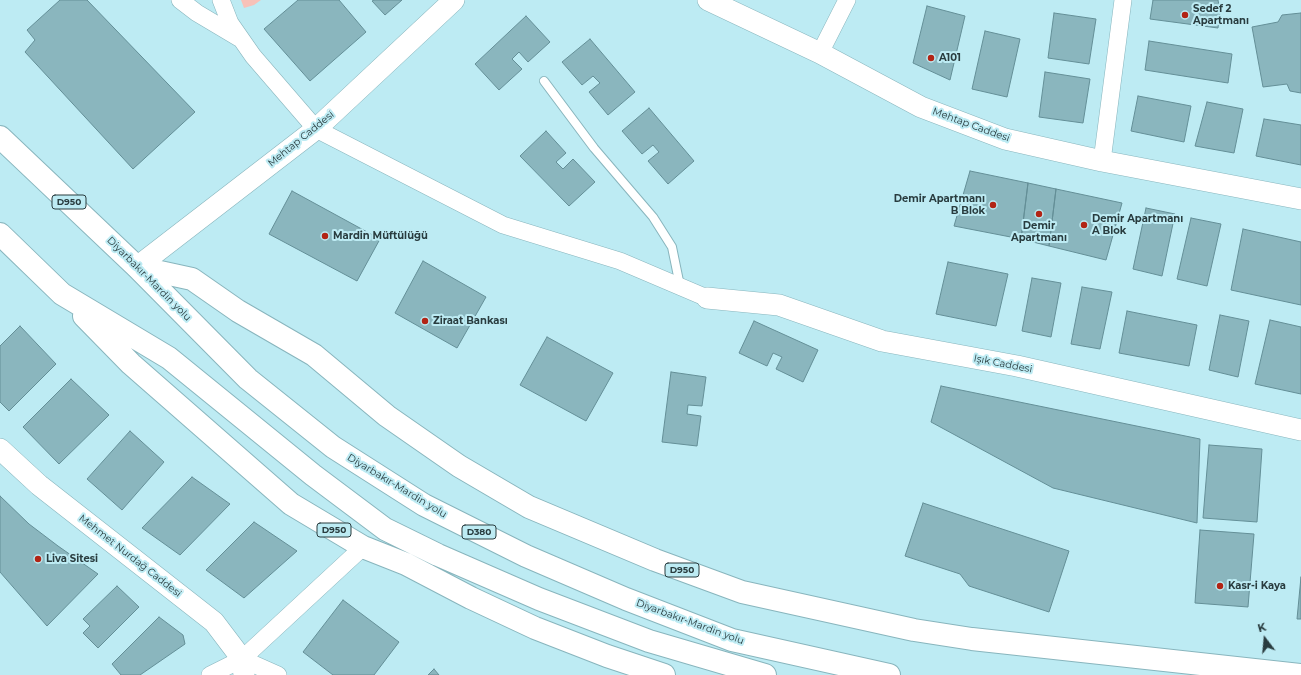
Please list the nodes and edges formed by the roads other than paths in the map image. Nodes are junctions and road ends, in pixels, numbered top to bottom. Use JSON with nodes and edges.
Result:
{"nodes":[{"id":1,"x":180,"y":0,"type":"edge"},
{"id":2,"x":221,"y":0,"type":"edge"},
{"id":3,"x":454,"y":0,"type":"edge"},
{"id":4,"x":708,"y":0,"type":"edge"},
{"id":5,"x":847,"y":0,"type":"edge"},
{"id":6,"x":1123,"y":0,"type":"edge"},
{"id":7,"x":243,"y":41,"type":"junction"},
{"id":8,"x":820,"y":53,"type":"junction"},
{"id":9,"x":544,"y":81,"type":"dead end"},
{"id":10,"x":316,"y":129,"type":"junction"},
{"id":11,"x":0,"y":137,"type":"edge"},
{"id":12,"x":1102,"y":161,"type":"junction"},
{"id":13,"x":1301,"y":200,"type":"edge"},
{"id":14,"x":0,"y":234,"type":"edge"},
{"id":15,"x":137,"y":267,"type":"junction"},
{"id":16,"x":680,"y":286,"type":"junction"},
{"id":17,"x":62,"y":294,"type":"junction"},
{"id":18,"x":707,"y":298,"type":"joint"},
{"id":19,"x":1301,"y":430,"type":"edge"},
{"id":20,"x":0,"y":449,"type":"edge"},
{"id":21,"x":363,"y":547,"type":"junction"},
{"id":22,"x":243,"y":667,"type":"edge"},
{"id":23,"x":210,"y":675,"type":"edge"},
{"id":24,"x":278,"y":675,"type":"edge"},
{"id":25,"x":664,"y":675,"type":"edge"},
{"id":26,"x":765,"y":675,"type":"edge"},
{"id":27,"x":889,"y":675,"type":"edge"},
{"id":28,"x":1301,"y":675,"type":"edge"}],
"edges":[{"from":1,"to":7,"type":"street"},
{"from":2,"to":7,"type":"street"},
{"from":3,"to":10,"type":"street","name":"Mehtap Caddesi"},
{"from":4,"to":8,"type":"street","name":"Mehtap Caddesi"},
{"from":5,"to":8,"type":"street"},
{"from":6,"to":12,"type":"street"},
{"from":7,"to":10,"type":"street"},
{"from":8,"to":12,"type":"street","name":"Mehtap Caddesi"},
{"from":9,"to":16,"type":"lane"},
{"from":10,"to":15,"type":"street","name":"Mehtap Caddesi"},
{"from":10,"to":16,"type":"street"},
{"from":11,"to":15,"type":"highway","name":"Diyarbakır-Mardin yolu","number":"D950"},
{"from":12,"to":13,"type":"street","name":"Mehtap Caddesi"},
{"from":14,"to":17,"type":"highway","number":"D950"},
{"from":15,"to":27,"type":"highway","name":"Diyarbakır-Mardin yolu","number":"D380"},
{"from":15,"to":28,"type":"highway","number":"D950"},
{"from":16,"to":18,"type":"street"},
{"from":17,"to":21,"type":"highway","number":"D950"},
{"from":17,"to":26,"type":"highway"},
{"from":18,"to":19,"type":"street","name":"Işık Caddesi"},
{"from":20,"to":22,"type":"street","name":"Mehmet Nurdağ Caddesi"},
{"from":21,"to":22,"type":"street"},
{"from":21,"to":25,"type":"highway","number":"D950"},
{"from":22,"to":23,"type":"street"},
{"from":22,"to":24,"type":"street"}]}
